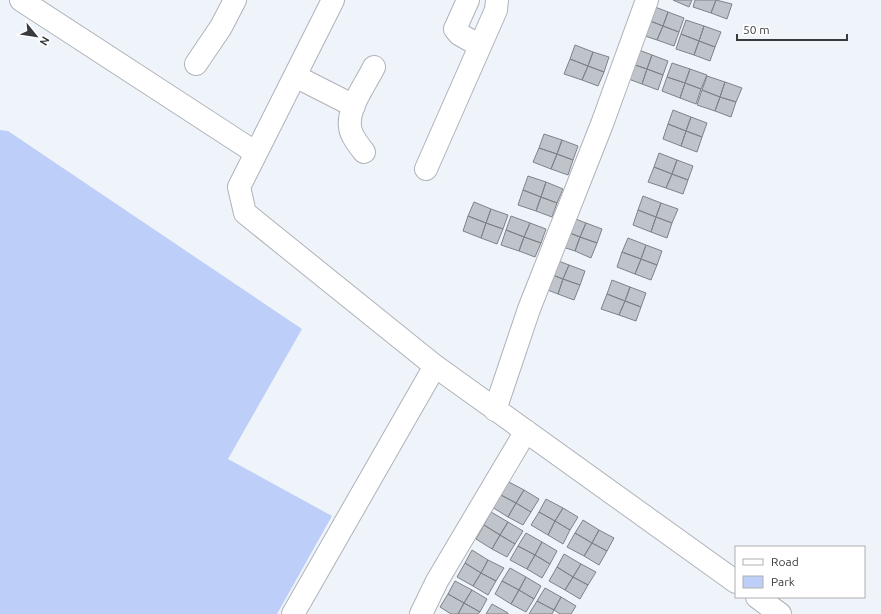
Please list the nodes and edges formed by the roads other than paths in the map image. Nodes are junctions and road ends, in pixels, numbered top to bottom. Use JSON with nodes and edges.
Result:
{"nodes":[{"id":1,"x":21,"y":0,"type":"edge"},
{"id":2,"x":235,"y":0,"type":"edge"},
{"id":3,"x":333,"y":0,"type":"edge"},
{"id":4,"x":468,"y":0,"type":"edge"},
{"id":5,"x":498,"y":0,"type":"edge"},
{"id":6,"x":647,"y":0,"type":"edge"},
{"id":7,"x":480,"y":46,"type":"junction"},
{"id":8,"x":196,"y":64,"type":"dead end"},
{"id":9,"x":374,"y":67,"type":"dead end"},
{"id":10,"x":295,"y":76,"type":"junction"},
{"id":11,"x":354,"y":106,"type":"junction"},
{"id":12,"x":364,"y":152,"type":"dead end"},
{"id":13,"x":256,"y":154,"type":"junction"},
{"id":14,"x":426,"y":169,"type":"dead end"},
{"id":15,"x":435,"y":366,"type":"junction"},
{"id":16,"x":495,"y":410,"type":"junction"},
{"id":17,"x":526,"y":431,"type":"junction"},
{"id":18,"x":735,"y":581,"type":"edge"},
{"id":19,"x":758,"y":598,"type":"edge"},
{"id":20,"x":293,"y":614,"type":"edge"},
{"id":21,"x":421,"y":614,"type":"edge"},
{"id":22,"x":780,"y":614,"type":"edge"}],
"edges":[{"from":1,"to":13,"type":"street"},
{"from":2,"to":8,"type":"street"},
{"from":3,"to":10,"type":"street"},
{"from":4,"to":7,"type":"street"},
{"from":5,"to":7,"type":"street"},
{"from":6,"to":16,"type":"street"},
{"from":7,"to":14,"type":"street"},
{"from":9,"to":11,"type":"street"},
{"from":10,"to":11,"type":"street"},
{"from":10,"to":13,"type":"street"},
{"from":11,"to":12,"type":"street"},
{"from":13,"to":15,"type":"street"},
{"from":15,"to":16,"type":"street"},
{"from":15,"to":20,"type":"street"},
{"from":16,"to":17,"type":"street"},
{"from":17,"to":18,"type":"street"},
{"from":17,"to":21,"type":"street"},
{"from":19,"to":22,"type":"street"}]}
